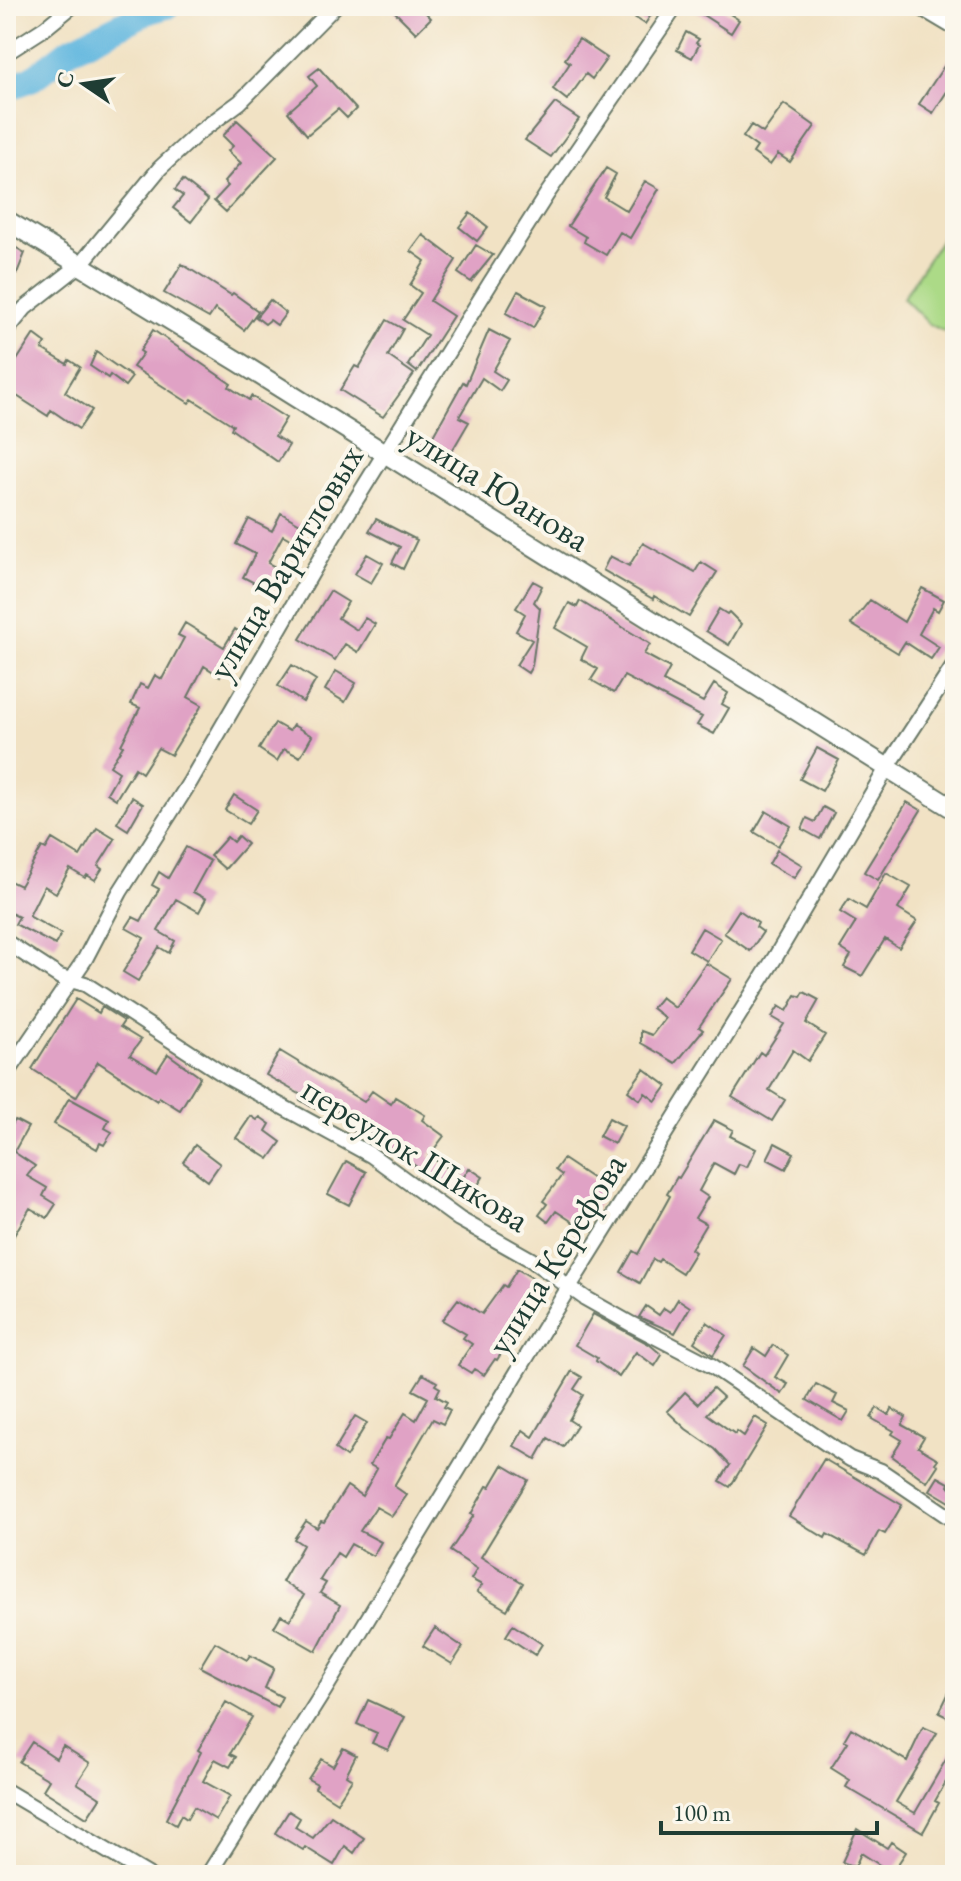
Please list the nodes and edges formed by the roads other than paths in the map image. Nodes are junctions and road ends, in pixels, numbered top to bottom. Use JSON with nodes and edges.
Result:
{"nodes":[{"id":1,"x":72,"y":6,"type":"edge"},
{"id":2,"x":335,"y":6,"type":"edge"},
{"id":3,"x":676,"y":6,"type":"edge"},
{"id":4,"x":918,"y":6,"type":"edge"},
{"id":5,"x":955,"y":28,"type":"edge"},
{"id":6,"x":6,"y":53,"type":"edge"},
{"id":7,"x":6,"y":220,"type":"edge"},
{"id":8,"x":81,"y":264,"type":"junction"},
{"id":9,"x":6,"y":331,"type":"edge"},
{"id":10,"x":385,"y":454,"type":"junction"},
{"id":11,"x":955,"y":664,"type":"edge"},
{"id":12,"x":887,"y":768,"type":"junction"},
{"id":13,"x":955,"y":810,"type":"edge"},
{"id":14,"x":6,"y":942,"type":"edge"},
{"id":15,"x":70,"y":980,"type":"junction"},
{"id":16,"x":6,"y":1075,"type":"edge"},
{"id":17,"x":569,"y":1287,"type":"junction"},
{"id":18,"x":955,"y":1521,"type":"edge"},
{"id":19,"x":6,"y":1791,"type":"edge"},
{"id":20,"x":148,"y":1875,"type":"edge"},
{"id":21,"x":208,"y":1875,"type":"edge"}],
"edges":[{"from":1,"to":6,"type":"street"},
{"from":2,"to":8,"type":"street"},
{"from":3,"to":10,"type":"street","name":"улица Варитловых"},
{"from":4,"to":5,"type":"street"},
{"from":7,"to":8,"type":"street","name":"улица Юанова"},
{"from":8,"to":9,"type":"street"},
{"from":8,"to":10,"type":"street","name":"улица Юанова"},
{"from":10,"to":12,"type":"street","name":"улица Юанова"},
{"from":10,"to":15,"type":"street","name":"улица Варитловых"},
{"from":11,"to":12,"type":"street","name":"улица Керефова"},
{"from":12,"to":13,"type":"street","name":"улица Юанова"},
{"from":12,"to":17,"type":"street","name":"улица Керефова"},
{"from":14,"to":15,"type":"street","name":"переулок Шикова"},
{"from":15,"to":16,"type":"street","name":"улица Варитловых"},
{"from":15,"to":17,"type":"street","name":"переулок Шикова"},
{"from":17,"to":18,"type":"street","name":"переулок Шикова"},
{"from":17,"to":21,"type":"street","name":"улица Керефова"},
{"from":19,"to":20,"type":"street"}]}
